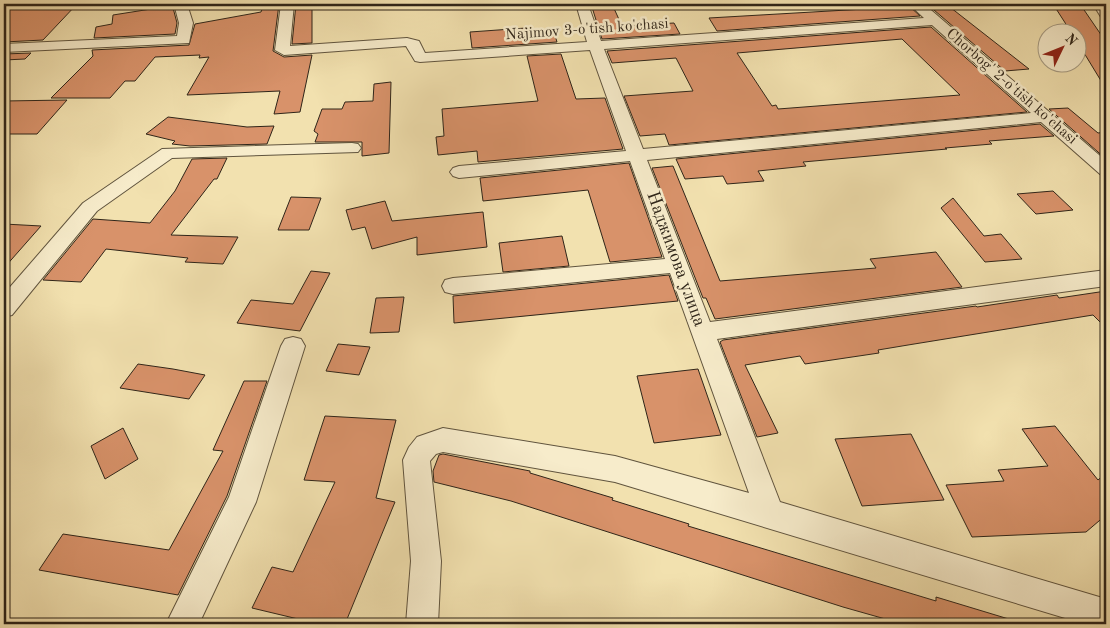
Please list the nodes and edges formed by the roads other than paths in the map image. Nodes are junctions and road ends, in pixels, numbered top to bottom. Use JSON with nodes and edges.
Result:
{"nodes":[{"id":1,"x":180,"y":4,"type":"edge"},
{"id":2,"x":287,"y":4,"type":"edge"},
{"id":3,"x":582,"y":4,"type":"edge"},
{"id":4,"x":916,"y":4,"type":"edge"},
{"id":5,"x":1099,"y":4,"type":"edge"},
{"id":6,"x":1106,"y":14,"type":"edge"},
{"id":7,"x":935,"y":21,"type":"junction"},
{"id":8,"x":596,"y":46,"type":"junction"},
{"id":9,"x":4,"y":48,"type":"edge"},
{"id":10,"x":1045,"y":116,"type":"junction"},
{"id":11,"x":352,"y":148,"type":"dead end"},
{"id":12,"x":637,"y":154,"type":"junction"},
{"id":13,"x":1106,"y":170,"type":"edge"},
{"id":14,"x":459,"y":172,"type":"dead end"},
{"id":15,"x":679,"y":264,"type":"junction"},
{"id":16,"x":1106,"y":278,"type":"edge"},
{"id":17,"x":453,"y":286,"type":"dead end"},
{"id":18,"x":4,"y":310,"type":"edge"},
{"id":19,"x":703,"y":332,"type":"junction"},
{"id":20,"x":293,"y":346,"type":"dead end"},
{"id":21,"x":770,"y":513,"type":"junction"},
{"id":22,"x":1106,"y":615,"type":"edge"},
{"id":23,"x":182,"y":624,"type":"edge"},
{"id":24,"x":422,"y":624,"type":"edge"}],
"edges":[{"from":1,"to":9,"type":"street"},
{"from":2,"to":8,"type":"street","name":"Najimov 3-o'tish ko'chasi"},
{"from":3,"to":8,"type":"street","name":"Наджимова улица"},
{"from":4,"to":7,"type":"street","name":"Chorbog' 2-o'tish ko'chasi"},
{"from":5,"to":6,"type":"street"},
{"from":7,"to":8,"type":"street","name":"Najimov 3-o'tish ko'chasi"},
{"from":7,"to":10,"type":"street","name":"Chorbog' 2-o'tish ko'chasi"},
{"from":8,"to":12,"type":"street","name":"Наджимова улица"},
{"from":10,"to":12,"type":"street"},
{"from":10,"to":13,"type":"street","name":"Chorbog' 2-o'tish ko'chasi"},
{"from":11,"to":18,"type":"street"},
{"from":12,"to":14,"type":"street"},
{"from":12,"to":15,"type":"street","name":"Наджимова улица"},
{"from":15,"to":17,"type":"street"},
{"from":15,"to":19,"type":"street","name":"Наджимова улица"},
{"from":16,"to":19,"type":"street"},
{"from":19,"to":21,"type":"street","name":"Наджимова улица"},
{"from":20,"to":23,"type":"street"},
{"from":21,"to":22,"type":"street"},
{"from":21,"to":24,"type":"street"}]}
